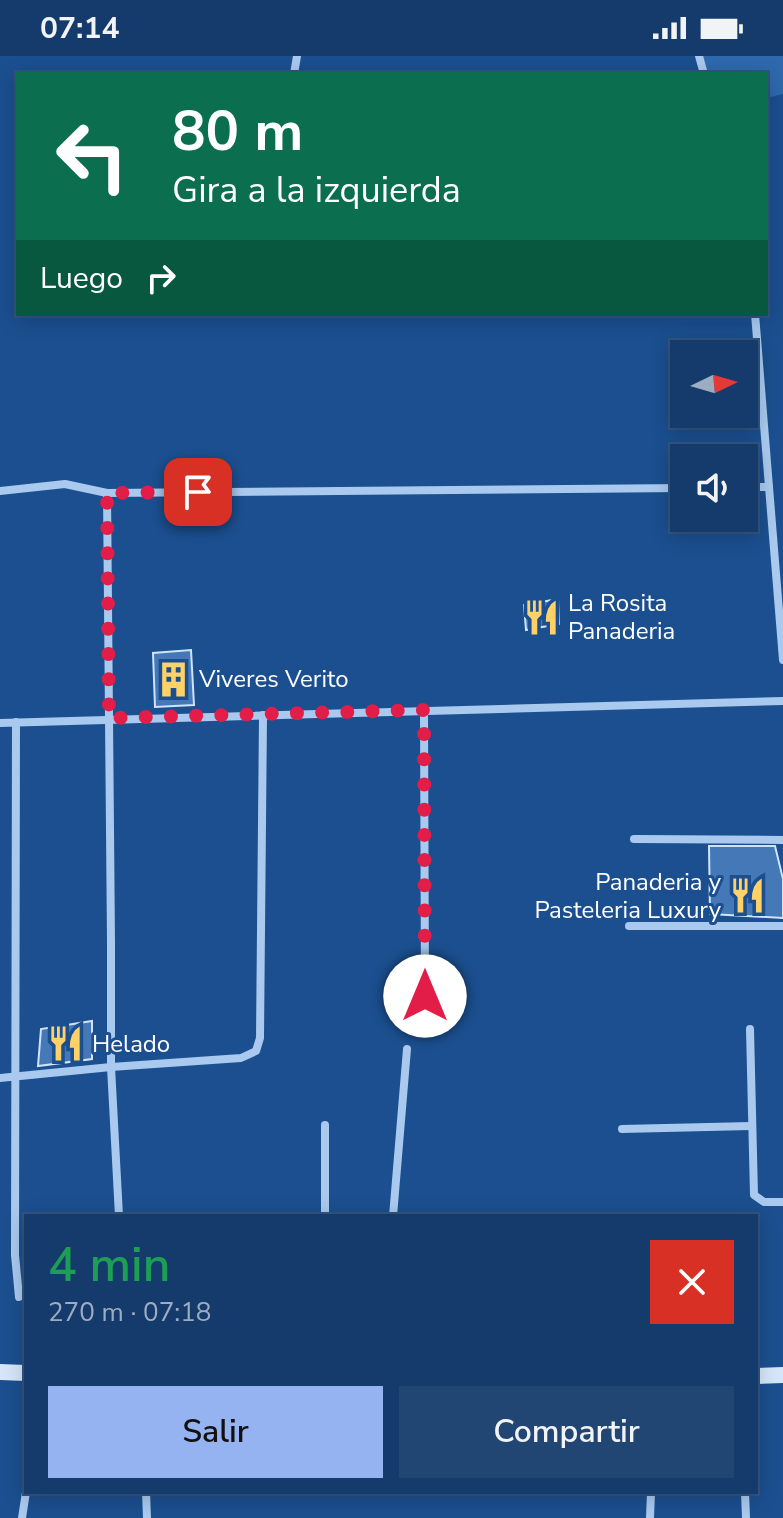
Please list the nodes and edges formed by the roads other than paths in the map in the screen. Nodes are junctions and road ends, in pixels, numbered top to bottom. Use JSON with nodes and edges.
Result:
{"nodes":[{"id":1,"x":755,"y":316,"type":"edge"},
{"id":2,"x":758,"y":487,"type":"edge"},
{"id":3,"x":769,"y":487,"type":"junction"},
{"id":4,"x":670,"y":488,"type":"edge"},
{"id":5,"x":0,"y":491,"type":"edge"},
{"id":6,"x":107,"y":493,"type":"junction"},
{"id":7,"x":778,"y":547,"type":"edge"},
{"id":8,"x":783,"y":660,"type":"edge"},
{"id":9,"x":783,"y":701,"type":"edge"},
{"id":10,"x":424,"y":710,"type":"junction"},
{"id":11,"x":263,"y":715,"type":"junction"},
{"id":12,"x":109,"y":718,"type":"junction"},
{"id":13,"x":16,"y":722,"type":"junction"},
{"id":14,"x":0,"y":723,"type":"edge"},
{"id":15,"x":634,"y":839,"type":"dead end"},
{"id":16,"x":783,"y":840,"type":"edge"},
{"id":17,"x":629,"y":926,"type":"dead end"},
{"id":18,"x":783,"y":926,"type":"edge"},
{"id":19,"x":425,"y":996,"type":"dead end"},
{"id":20,"x":750,"y":1029,"type":"dead end"},
{"id":21,"x":407,"y":1049,"type":"dead end"},
{"id":22,"x":111,"y":1067,"type":"junction"},
{"id":23,"x":0,"y":1078,"type":"edge"},
{"id":24,"x":15,"y":1078,"type":"junction"},
{"id":25,"x":325,"y":1125,"type":"dead end"},
{"id":26,"x":751,"y":1126,"type":"junction"},
{"id":27,"x":622,"y":1129,"type":"dead end"},
{"id":28,"x":783,"y":1202,"type":"edge"},
{"id":29,"x":119,"y":1214,"type":"edge"},
{"id":30,"x":325,"y":1214,"type":"edge"},
{"id":31,"x":393,"y":1214,"type":"edge"},
{"id":32,"x":19,"y":1297,"type":"dead end"},
{"id":33,"x":0,"y":1372,"type":"edge"},
{"id":34,"x":24,"y":1373,"type":"edge"},
{"id":35,"x":783,"y":1375,"type":"edge"},
{"id":36,"x":758,"y":1376,"type":"edge"},
{"id":37,"x":26,"y":1494,"type":"edge"},
{"id":38,"x":146,"y":1494,"type":"edge"},
{"id":39,"x":651,"y":1494,"type":"edge"},
{"id":40,"x":745,"y":1494,"type":"edge"},
{"id":41,"x":22,"y":1518,"type":"edge"},
{"id":42,"x":147,"y":1518,"type":"edge"},
{"id":43,"x":650,"y":1518,"type":"edge"},
{"id":44,"x":746,"y":1518,"type":"edge"}],
"edges":[{"from":1,"to":3,"type":"street"},
{"from":2,"to":3,"type":"street"},
{"from":3,"to":7,"type":"street"},
{"from":4,"to":6,"type":"street"},
{"from":5,"to":6,"type":"street"},
{"from":6,"to":12,"type":"street"},
{"from":7,"to":8,"type":"street"},
{"from":9,"to":10,"type":"street"},
{"from":10,"to":11,"type":"street"},
{"from":10,"to":19,"type":"street"},
{"from":11,"to":12,"type":"street"},
{"from":11,"to":22,"type":"street"},
{"from":12,"to":13,"type":"street"},
{"from":12,"to":22,"type":"street"},
{"from":13,"to":14,"type":"street"},
{"from":13,"to":24,"type":"street"},
{"from":15,"to":16,"type":"street"},
{"from":17,"to":18,"type":"street"},
{"from":20,"to":26,"type":"street"},
{"from":21,"to":31,"type":"street"},
{"from":22,"to":24,"type":"street"},
{"from":22,"to":29,"type":"street"},
{"from":23,"to":24,"type":"street"},
{"from":24,"to":32,"type":"street"},
{"from":25,"to":30,"type":"street"},
{"from":26,"to":27,"type":"street"},
{"from":26,"to":28,"type":"street"},
{"from":33,"to":34,"type":"main road"},
{"from":35,"to":36,"type":"main road"},
{"from":37,"to":41,"type":"street"},
{"from":38,"to":42,"type":"street"},
{"from":39,"to":43,"type":"street"},
{"from":40,"to":44,"type":"street"}]}
